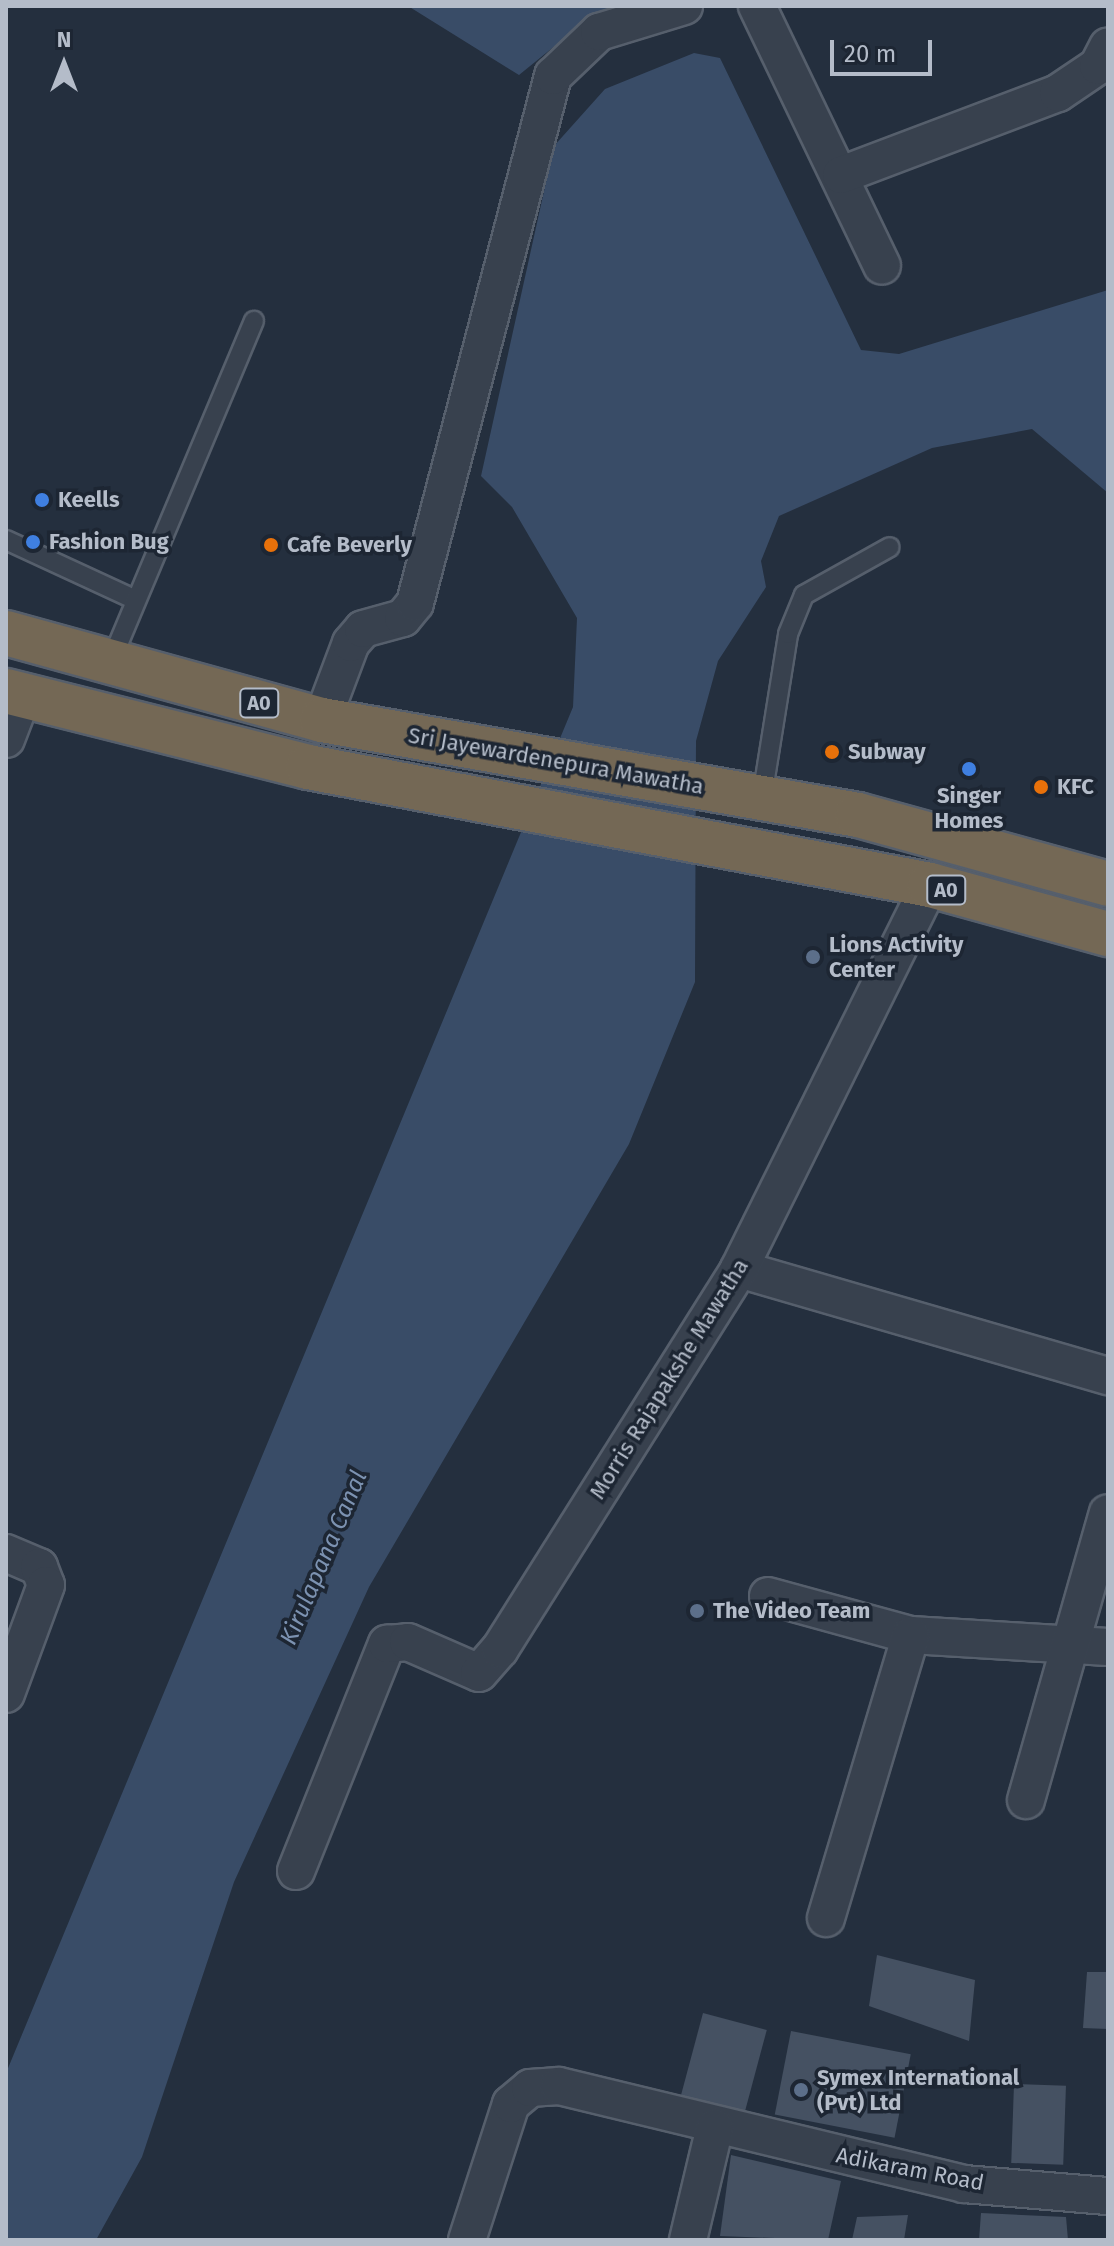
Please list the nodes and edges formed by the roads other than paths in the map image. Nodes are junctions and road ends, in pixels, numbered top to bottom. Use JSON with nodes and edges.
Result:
{"nodes":[{"id":1,"x":684,"y":6,"type":"edge"},
{"id":2,"x":757,"y":6,"type":"edge"},
{"id":3,"x":1108,"y":46,"type":"edge"},
{"id":4,"x":841,"y":175,"type":"junction"},
{"id":5,"x":882,"y":266,"type":"dead end"},
{"id":6,"x":254,"y":321,"type":"dead end"},
{"id":7,"x":6,"y":540,"type":"edge"},
{"id":8,"x":890,"y":547,"type":"dead end"},
{"id":9,"x":136,"y":600,"type":"junction"},
{"id":10,"x":6,"y":633,"type":"edge"},
{"id":11,"x":110,"y":664,"type":"junction"},
{"id":12,"x":14,"y":694,"type":"edge"},
{"id":13,"x":322,"y":720,"type":"junction"},
{"id":14,"x":6,"y":739,"type":"edge"},
{"id":15,"x":775,"y":799,"type":"junction"},
{"id":16,"x":1108,"y":884,"type":"edge"},
{"id":17,"x":930,"y":885,"type":"junction"},
{"id":18,"x":1108,"y":934,"type":"edge"},
{"id":19,"x":739,"y":1269,"type":"junction"},
{"id":20,"x":1108,"y":1376,"type":"edge"},
{"id":21,"x":1108,"y":1513,"type":"edge"},
{"id":22,"x":6,"y":1553,"type":"edge"},
{"id":23,"x":768,"y":1596,"type":"dead end"},
{"id":24,"x":911,"y":1635,"type":"junction"},
{"id":25,"x":1108,"y":1647,"type":"edge"},
{"id":26,"x":1066,"y":1648,"type":"junction"},
{"id":27,"x":6,"y":1694,"type":"edge"},
{"id":28,"x":1026,"y":1800,"type":"dead end"},
{"id":29,"x":296,"y":1871,"type":"dead end"},
{"id":30,"x":826,"y":1918,"type":"dead end"},
{"id":31,"x":715,"y":2127,"type":"junction"},
{"id":32,"x":1108,"y":2196,"type":"edge"},
{"id":33,"x":467,"y":2240,"type":"edge"},
{"id":34,"x":688,"y":2240,"type":"edge"}],
"edges":[{"from":1,"to":13,"type":"street"},
{"from":2,"to":4,"type":"street"},
{"from":3,"to":4,"type":"street"},
{"from":4,"to":5,"type":"street"},
{"from":6,"to":9,"type":"lane"},
{"from":7,"to":9,"type":"lane"},
{"from":8,"to":15,"type":"lane"},
{"from":9,"to":11,"type":"lane"},
{"from":10,"to":11,"type":"highway","name":"Sri Jayewardenepura Mawatha","number":"A0"},
{"from":11,"to":13,"type":"highway","name":"Sri Jayewardenepura Mawatha","number":"A0"},
{"from":12,"to":14,"type":"street"},
{"from":12,"to":17,"type":"highway","number":"A0"},
{"from":13,"to":15,"type":"highway","name":"Sri Jayewardenepura Mawatha","number":"A0"},
{"from":15,"to":16,"type":"highway","name":"Sri Jayewardenepura Mawatha","number":"A0"},
{"from":17,"to":18,"type":"highway","number":"A0"},
{"from":17,"to":19,"type":"street","name":"Morris Rajapakshe Mawatha"},
{"from":19,"to":20,"type":"street"},
{"from":19,"to":29,"type":"street","name":"Morris Rajapakshe Mawatha"},
{"from":21,"to":26,"type":"street"},
{"from":22,"to":27,"type":"street"},
{"from":23,"to":24,"type":"street"},
{"from":24,"to":26,"type":"street"},
{"from":24,"to":30,"type":"street"},
{"from":25,"to":26,"type":"street"},
{"from":26,"to":28,"type":"street"},
{"from":31,"to":32,"type":"street","name":"Adikaram Road"},
{"from":31,"to":33,"type":"street","name":"Adikaram Road"},
{"from":31,"to":34,"type":"street"}]}
